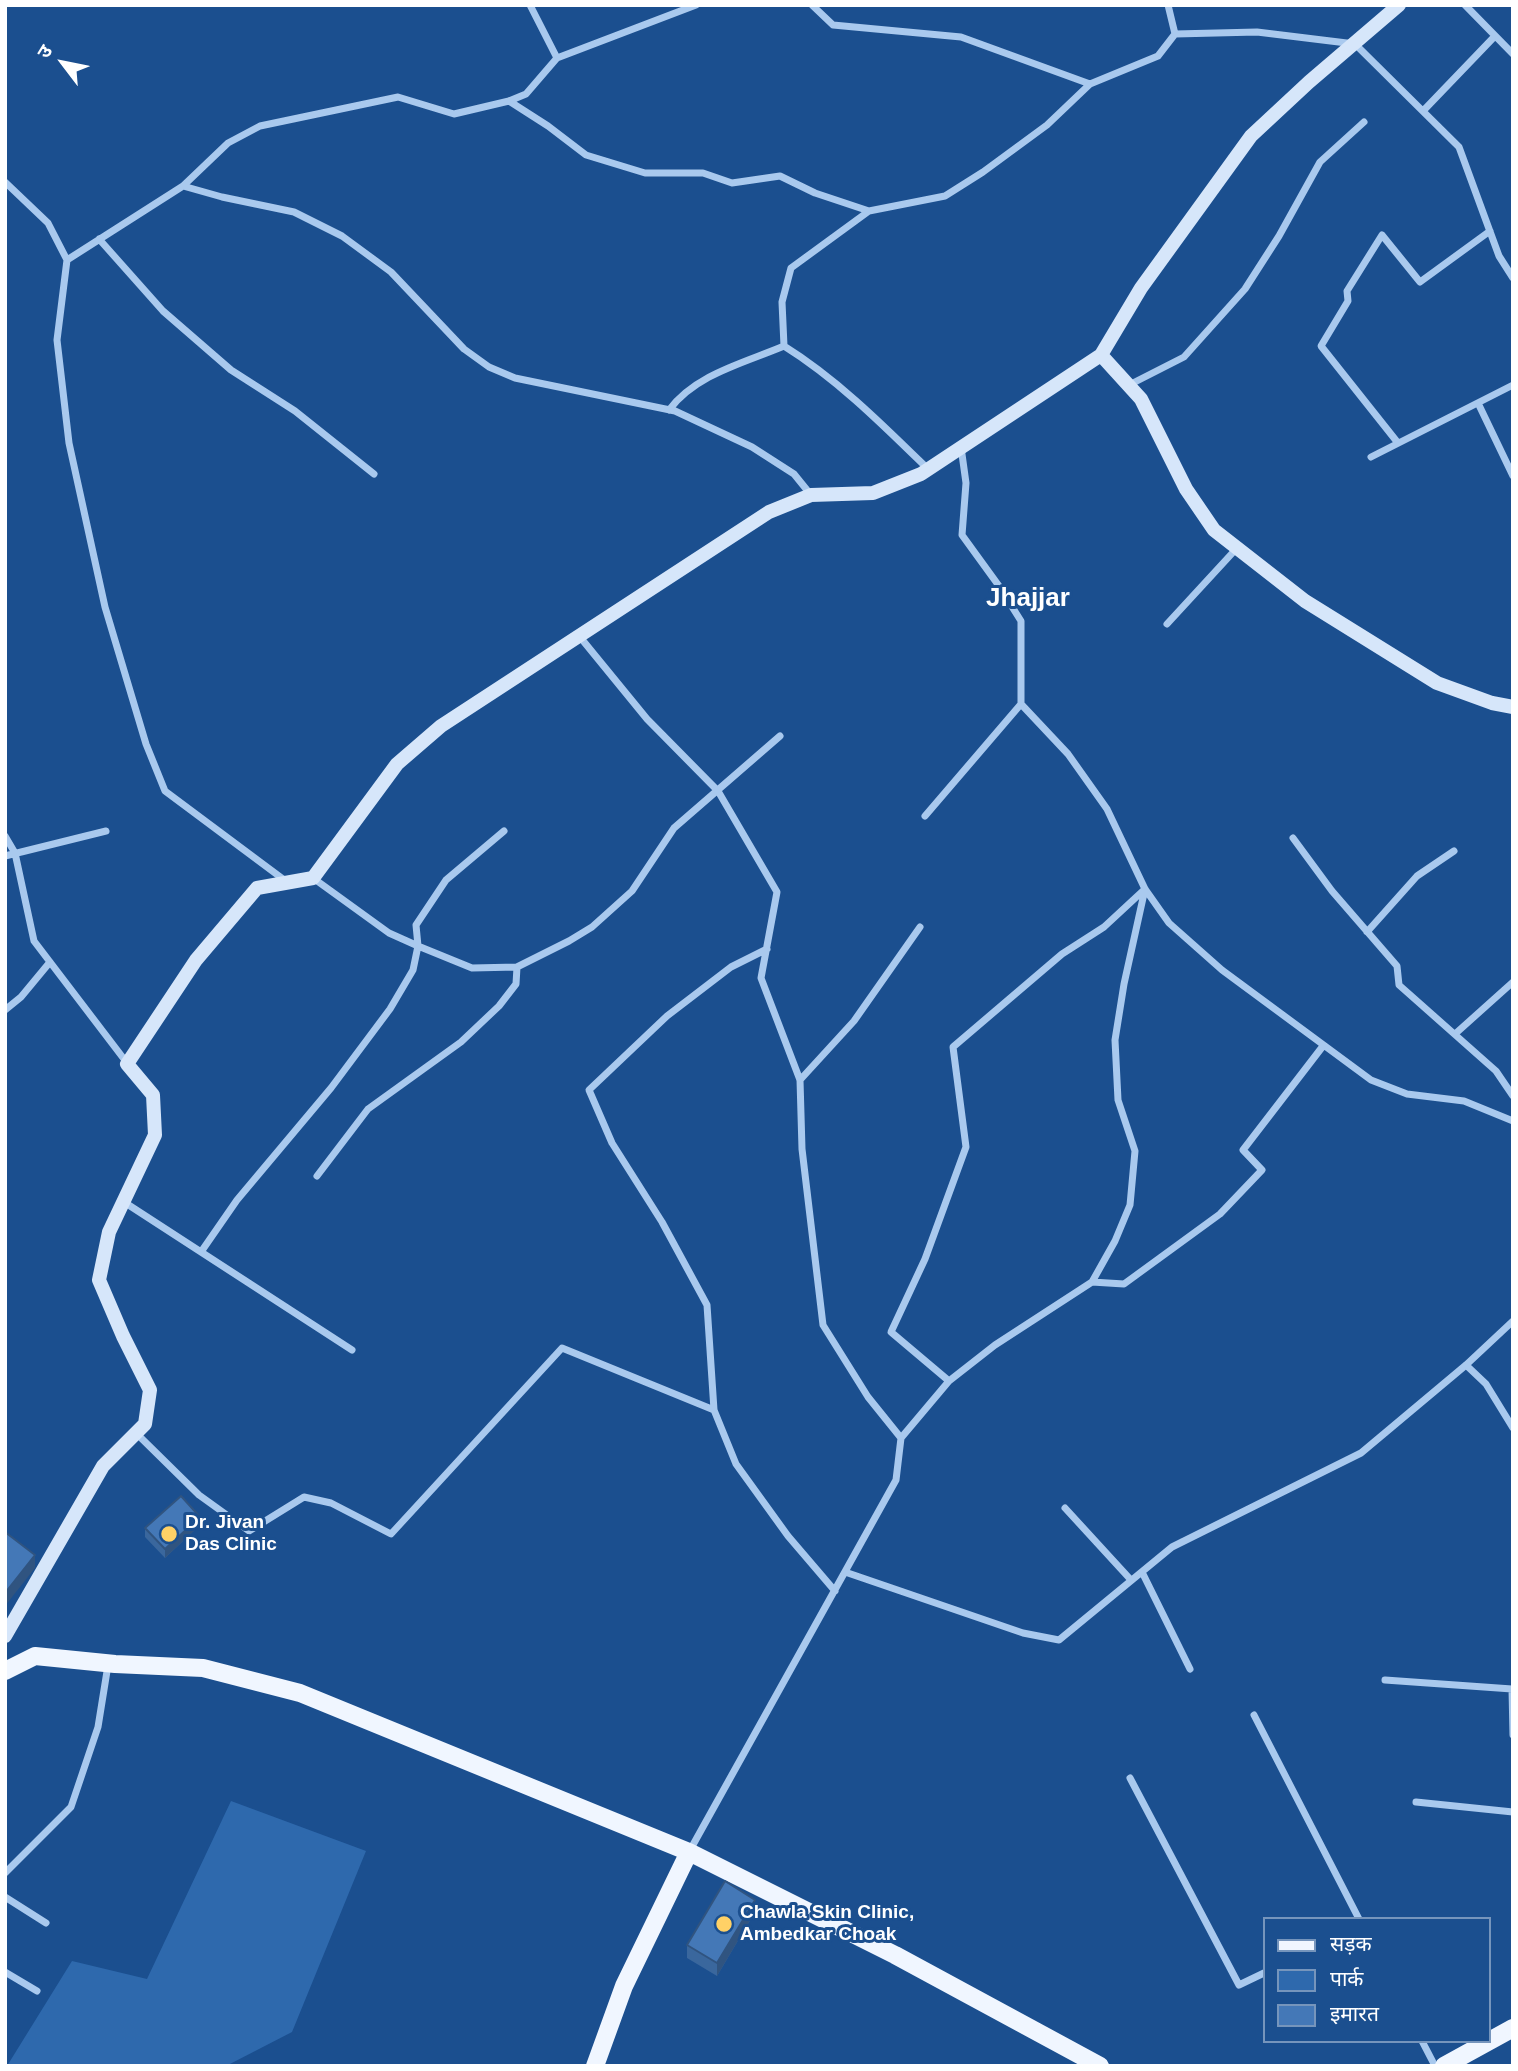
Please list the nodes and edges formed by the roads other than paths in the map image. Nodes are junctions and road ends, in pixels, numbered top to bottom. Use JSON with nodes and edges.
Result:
{"nodes":[{"id":1,"x":530,"y":5,"type":"edge"},
{"id":2,"x":696,"y":5,"type":"edge"},
{"id":3,"x":812,"y":5,"type":"edge"},
{"id":4,"x":1168,"y":5,"type":"edge"},
{"id":5,"x":1399,"y":5,"type":"edge"},
{"id":6,"x":1465,"y":5,"type":"edge"},
{"id":7,"x":1175,"y":34,"type":"junction"},
{"id":8,"x":1495,"y":36,"type":"junction"},
{"id":9,"x":1354,"y":44,"type":"junction"},
{"id":10,"x":1513,"y":54,"type":"edge"},
{"id":11,"x":557,"y":58,"type":"junction"},
{"id":12,"x":1090,"y":84,"type":"junction"},
{"id":13,"x":509,"y":101,"type":"junction"},
{"id":14,"x":1423,"y":111,"type":"junction"},
{"id":15,"x":1364,"y":122,"type":"dead end"},
{"id":16,"x":5,"y":182,"type":"edge"},
{"id":17,"x":183,"y":186,"type":"junction"},
{"id":18,"x":869,"y":211,"type":"junction"},
{"id":19,"x":1490,"y":231,"type":"junction"},
{"id":20,"x":99,"y":239,"type":"junction"},
{"id":21,"x":67,"y":260,"type":"junction"},
{"id":22,"x":1513,"y":278,"type":"edge"},
{"id":23,"x":784,"y":346,"type":"junction"},
{"id":24,"x":1101,"y":355,"type":"junction"},
{"id":25,"x":1129,"y":385,"type":"junction"},
{"id":26,"x":1513,"y":386,"type":"edge"},
{"id":27,"x":1478,"y":403,"type":"junction"},
{"id":28,"x":669,"y":410,"type":"junction"},
{"id":29,"x":1398,"y":443,"type":"junction"},
{"id":30,"x":961,"y":447,"type":"junction"},
{"id":31,"x":1371,"y":457,"type":"dead end"},
{"id":32,"x":928,"y":469,"type":"junction"},
{"id":33,"x":374,"y":474,"type":"dead end"},
{"id":34,"x":1513,"y":475,"type":"edge"},
{"id":35,"x":811,"y":495,"type":"junction"},
{"id":36,"x":1237,"y":548,"type":"junction"},
{"id":37,"x":1167,"y":624,"type":"dead end"},
{"id":38,"x":580,"y":637,"type":"junction"},
{"id":39,"x":1021,"y":704,"type":"junction"},
{"id":40,"x":1513,"y":707,"type":"edge"},
{"id":41,"x":780,"y":736,"type":"dead end"},
{"id":42,"x":718,"y":791,"type":"junction"},
{"id":43,"x":925,"y":816,"type":"dead end"},
{"id":44,"x":106,"y":831,"type":"dead end"},
{"id":45,"x":504,"y":831,"type":"dead end"},
{"id":46,"x":5,"y":836,"type":"edge"},
{"id":47,"x":1293,"y":838,"type":"dead end"},
{"id":48,"x":1454,"y":851,"type":"dead end"},
{"id":49,"x":15,"y":853,"type":"junction"},
{"id":50,"x":5,"y":856,"type":"edge"},
{"id":51,"x":313,"y":878,"type":"junction"},
{"id":52,"x":288,"y":883,"type":"junction"},
{"id":53,"x":1146,"y":889,"type":"junction"},
{"id":54,"x":920,"y":927,"type":"dead end"},
{"id":55,"x":1367,"y":932,"type":"junction"},
{"id":56,"x":418,"y":946,"type":"junction"},
{"id":57,"x":767,"y":949,"type":"junction"},
{"id":58,"x":50,"y":962,"type":"junction"},
{"id":59,"x":517,"y":967,"type":"junction"},
{"id":60,"x":1513,"y":982,"type":"edge"},
{"id":61,"x":5,"y":1010,"type":"edge"},
{"id":62,"x":1455,"y":1034,"type":"junction"},
{"id":63,"x":1323,"y":1046,"type":"junction"},
{"id":64,"x":127,"y":1064,"type":"junction"},
{"id":65,"x":800,"y":1080,"type":"junction"},
{"id":66,"x":1513,"y":1096,"type":"edge"},
{"id":67,"x":1513,"y":1121,"type":"edge"},
{"id":68,"x":317,"y":1176,"type":"dead end"},
{"id":69,"x":123,"y":1202,"type":"junction"},
{"id":70,"x":201,"y":1252,"type":"junction"},
{"id":71,"x":1091,"y":1282,"type":"junction"},
{"id":72,"x":1513,"y":1321,"type":"edge"},
{"id":73,"x":352,"y":1350,"type":"dead end"},
{"id":74,"x":1466,"y":1365,"type":"junction"},
{"id":75,"x":949,"y":1381,"type":"junction"},
{"id":76,"x":714,"y":1410,"type":"junction"},
{"id":77,"x":1513,"y":1428,"type":"edge"},
{"id":78,"x":136,"y":1433,"type":"junction"},
{"id":79,"x":901,"y":1438,"type":"junction"},
{"id":80,"x":1065,"y":1508,"type":"dead end"},
{"id":81,"x":1142,"y":1572,"type":"junction"},
{"id":82,"x":845,"y":1573,"type":"junction"},
{"id":83,"x":1131,"y":1580,"type":"junction"},
{"id":84,"x":835,"y":1591,"type":"junction"},
{"id":85,"x":5,"y":1636,"type":"edge"},
{"id":86,"x":108,"y":1664,"type":"junction"},
{"id":87,"x":1190,"y":1669,"type":"dead end"},
{"id":88,"x":5,"y":1671,"type":"edge"},
{"id":89,"x":1385,"y":1680,"type":"dead end"},
{"id":90,"x":1254,"y":1714,"type":"dead end"},
{"id":91,"x":1513,"y":1735,"type":"edge"},
{"id":92,"x":1130,"y":1778,"type":"dead end"},
{"id":93,"x":1416,"y":1802,"type":"dead end"},
{"id":94,"x":1513,"y":1812,"type":"edge"},
{"id":95,"x":689,"y":1852,"type":"junction"},
{"id":96,"x":5,"y":1873,"type":"edge"},
{"id":97,"x":5,"y":1897,"type":"edge"},
{"id":98,"x":1358,"y":1917,"type":"edge"},
{"id":99,"x":46,"y":1923,"type":"dead end"},
{"id":100,"x":5,"y":1972,"type":"edge"},
{"id":101,"x":1262,"y":1974,"type":"edge"},
{"id":102,"x":37,"y":1991,"type":"dead end"},
{"id":103,"x":1513,"y":2028,"type":"edge"},
{"id":104,"x":1490,"y":2041,"type":"edge"},
{"id":105,"x":1423,"y":2043,"type":"edge"},
{"id":106,"x":1486,"y":2043,"type":"edge"},
{"id":107,"x":595,"y":2066,"type":"edge"},
{"id":108,"x":1100,"y":2066,"type":"edge"},
{"id":109,"x":1435,"y":2066,"type":"edge"},
{"id":110,"x":1444,"y":2066,"type":"edge"}],
"edges":[{"from":1,"to":11,"type":"street"},
{"from":2,"to":11,"type":"street"},
{"from":3,"to":12,"type":"street"},
{"from":4,"to":7,"type":"street"},
{"from":5,"to":9,"type":"street"},
{"from":6,"to":8,"type":"street"},
{"from":7,"to":9,"type":"street"},
{"from":7,"to":12,"type":"street"},
{"from":8,"to":10,"type":"street"},
{"from":8,"to":14,"type":"street"},
{"from":9,"to":14,"type":"street"},
{"from":9,"to":24,"type":"street"},
{"from":11,"to":13,"type":"street"},
{"from":12,"to":18,"type":"street"},
{"from":13,"to":17,"type":"street"},
{"from":13,"to":18,"type":"street"},
{"from":14,"to":19,"type":"street"},
{"from":15,"to":25,"type":"street"},
{"from":16,"to":21,"type":"street"},
{"from":17,"to":20,"type":"street"},
{"from":17,"to":28,"type":"street"},
{"from":18,"to":23,"type":"street"},
{"from":19,"to":22,"type":"street"},
{"from":19,"to":29,"type":"street"},
{"from":20,"to":21,"type":"street"},
{"from":20,"to":33,"type":"street"},
{"from":21,"to":52,"type":"street"},
{"from":23,"to":28,"type":"street"},
{"from":23,"to":32,"type":"street"},
{"from":24,"to":25,"type":"street"},
{"from":24,"to":30,"type":"street"},
{"from":25,"to":36,"type":"street"},
{"from":26,"to":27,"type":"street"},
{"from":27,"to":29,"type":"street"},
{"from":27,"to":34,"type":"street"},
{"from":28,"to":35,"type":"street"},
{"from":29,"to":31,"type":"street"},
{"from":30,"to":32,"type":"street"},
{"from":30,"to":39,"type":"street"},
{"from":32,"to":35,"type":"street"},
{"from":35,"to":38,"type":"street"},
{"from":36,"to":37,"type":"street"},
{"from":36,"to":40,"type":"street"},
{"from":38,"to":42,"type":"street"},
{"from":38,"to":51,"type":"street"},
{"from":39,"to":43,"type":"street"},
{"from":39,"to":53,"type":"street"},
{"from":41,"to":42,"type":"street"},
{"from":42,"to":57,"type":"street"},
{"from":42,"to":59,"type":"street"},
{"from":44,"to":49,"type":"street"},
{"from":45,"to":56,"type":"street"},
{"from":46,"to":49,"type":"street"},
{"from":47,"to":55,"type":"street"},
{"from":48,"to":55,"type":"street"},
{"from":49,"to":50,"type":"street"},
{"from":49,"to":58,"type":"street"},
{"from":51,"to":52,"type":"street"},
{"from":51,"to":56,"type":"street"},
{"from":52,"to":64,"type":"street"},
{"from":53,"to":63,"type":"street"},
{"from":53,"to":71,"type":"street"},
{"from":53,"to":75,"type":"street"},
{"from":54,"to":65,"type":"street"},
{"from":55,"to":62,"type":"street"},
{"from":56,"to":59,"type":"street"},
{"from":56,"to":70,"type":"street"},
{"from":57,"to":65,"type":"street"},
{"from":57,"to":76,"type":"street"},
{"from":58,"to":61,"type":"street"},
{"from":58,"to":64,"type":"street"},
{"from":59,"to":68,"type":"street"},
{"from":60,"to":62,"type":"street"},
{"from":62,"to":66,"type":"street"},
{"from":63,"to":67,"type":"street"},
{"from":63,"to":71,"type":"street"},
{"from":64,"to":69,"type":"street"},
{"from":65,"to":79,"type":"street"},
{"from":69,"to":70,"type":"street"},
{"from":69,"to":78,"type":"street"},
{"from":70,"to":73,"type":"street"},
{"from":71,"to":75,"type":"street"},
{"from":72,"to":74,"type":"street"},
{"from":74,"to":77,"type":"street"},
{"from":74,"to":81,"type":"street"},
{"from":75,"to":79,"type":"street"},
{"from":76,"to":78,"type":"street"},
{"from":76,"to":84,"type":"street"},
{"from":78,"to":85,"type":"street"},
{"from":79,"to":82,"type":"street"},
{"from":80,"to":83,"type":"street"},
{"from":81,"to":83,"type":"street"},
{"from":81,"to":87,"type":"street"},
{"from":82,"to":83,"type":"street"},
{"from":82,"to":84,"type":"street"},
{"from":84,"to":95,"type":"street"},
{"from":86,"to":88,"type":"main road"},
{"from":86,"to":95,"type":"main road"},
{"from":86,"to":96,"type":"street"},
{"from":89,"to":91,"type":"street"},
{"from":90,"to":98,"type":"street"},
{"from":92,"to":101,"type":"street"},
{"from":93,"to":94,"type":"street"},
{"from":95,"to":107,"type":"main road"},
{"from":95,"to":108,"type":"main road"},
{"from":97,"to":99,"type":"street"},
{"from":100,"to":102,"type":"street"},
{"from":103,"to":104,"type":"main road"},
{"from":105,"to":109,"type":"street"},
{"from":106,"to":110,"type":"main road"}]}
